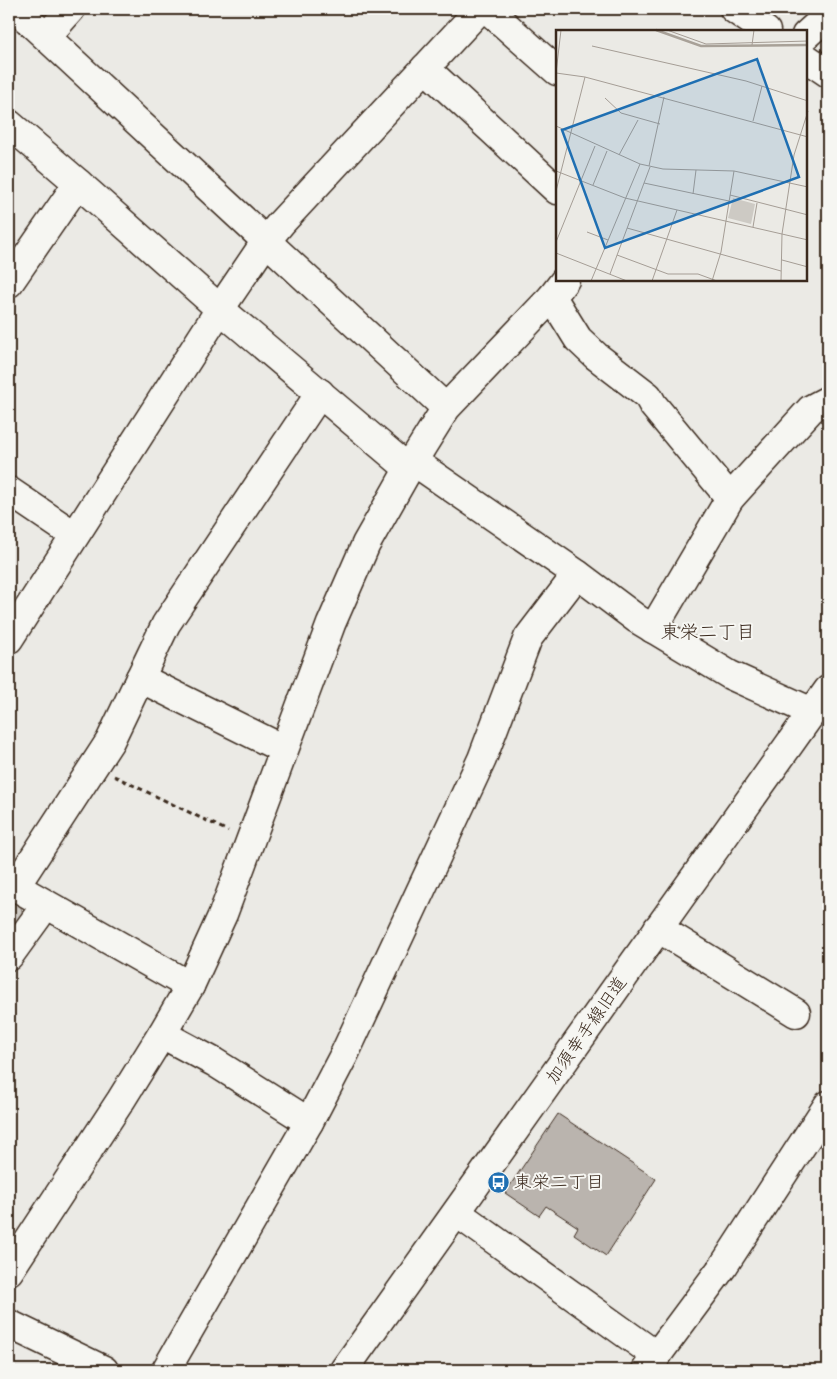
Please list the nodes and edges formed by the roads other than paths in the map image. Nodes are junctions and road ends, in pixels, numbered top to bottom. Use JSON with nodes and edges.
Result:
{"nodes":[{"id":1,"x":16,"y":9,"type":"edge"},
{"id":2,"x":71,"y":9,"type":"edge"},
{"id":3,"x":480,"y":9,"type":"edge"},
{"id":4,"x":487,"y":9,"type":"edge"},
{"id":5,"x":734,"y":9,"type":"edge"},
{"id":6,"x":828,"y":15,"type":"edge"},
{"id":7,"x":765,"y":30,"type":"edge"},
{"id":8,"x":807,"y":34,"type":"edge"},
{"id":9,"x":47,"y":36,"type":"junction"},
{"id":10,"x":807,"y":59,"type":"edge"},
{"id":11,"x":425,"y":68,"type":"junction"},
{"id":12,"x":556,"y":71,"type":"edge"},
{"id":13,"x":828,"y":73,"type":"edge"},
{"id":14,"x":9,"y":124,"type":"edge"},
{"id":15,"x":78,"y":183,"type":"junction"},
{"id":16,"x":556,"y":189,"type":"edge"},
{"id":17,"x":266,"y":241,"type":"junction"},
{"id":18,"x":9,"y":282,"type":"edge"},
{"id":19,"x":559,"y":288,"type":"edge"},
{"id":20,"x":220,"y":308,"type":"junction"},
{"id":21,"x":320,"y":393,"type":"junction"},
{"id":22,"x":828,"y":400,"type":"edge"},
{"id":23,"x":446,"y":408,"type":"junction"},
{"id":24,"x":411,"y":465,"type":"junction"},
{"id":25,"x":9,"y":490,"type":"edge"},
{"id":26,"x":730,"y":498,"type":"junction"},
{"id":27,"x":74,"y":535,"type":"junction"},
{"id":28,"x":577,"y":574,"type":"junction"},
{"id":29,"x":653,"y":629,"type":"junction"},
{"id":30,"x":9,"y":639,"type":"edge"},
{"id":31,"x":140,"y":678,"type":"junction"},
{"id":32,"x":828,"y":690,"type":"edge"},
{"id":33,"x":812,"y":712,"type":"junction"},
{"id":34,"x":284,"y":749,"type":"junction"},
{"id":35,"x":12,"y":885,"type":"edge"},
{"id":36,"x":45,"y":904,"type":"junction"},
{"id":37,"x":658,"y":928,"type":"junction"},
{"id":38,"x":9,"y":956,"type":"edge"},
{"id":39,"x":190,"y":986,"type":"junction"},
{"id":40,"x":796,"y":1013,"type":"dead end"},
{"id":41,"x":162,"y":1034,"type":"junction"},
{"id":42,"x":828,"y":1105,"type":"edge"},
{"id":43,"x":309,"y":1122,"type":"junction"},
{"id":44,"x":457,"y":1212,"type":"junction"},
{"id":45,"x":9,"y":1271,"type":"edge"},
{"id":46,"x":9,"y":1324,"type":"edge"},
{"id":47,"x":652,"y":1363,"type":"edge"},
{"id":48,"x":104,"y":1370,"type":"edge"},
{"id":49,"x":166,"y":1370,"type":"edge"},
{"id":50,"x":344,"y":1370,"type":"edge"}],
"edges":[{"from":1,"to":9,"type":"street"},
{"from":2,"to":9,"type":"street"},
{"from":3,"to":11,"type":"street"},
{"from":4,"to":12,"type":"street"},
{"from":5,"to":7,"type":"street"},
{"from":6,"to":8,"type":"street"},
{"from":9,"to":17,"type":"street"},
{"from":10,"to":13,"type":"street"},
{"from":11,"to":16,"type":"street"},
{"from":11,"to":17,"type":"street"},
{"from":14,"to":15,"type":"street"},
{"from":15,"to":18,"type":"street"},
{"from":15,"to":20,"type":"street"},
{"from":17,"to":20,"type":"street"},
{"from":17,"to":23,"type":"street"},
{"from":19,"to":23,"type":"street"},
{"from":19,"to":26,"type":"street"},
{"from":20,"to":21,"type":"street"},
{"from":20,"to":27,"type":"street"},
{"from":21,"to":24,"type":"street"},
{"from":21,"to":31,"type":"street"},
{"from":22,"to":26,"type":"street"},
{"from":23,"to":24,"type":"street"},
{"from":24,"to":28,"type":"street"},
{"from":24,"to":34,"type":"street"},
{"from":25,"to":27,"type":"street"},
{"from":26,"to":29,"type":"street"},
{"from":27,"to":30,"type":"street"},
{"from":28,"to":29,"type":"street"},
{"from":28,"to":43,"type":"street"},
{"from":29,"to":33,"type":"street"},
{"from":31,"to":34,"type":"street"},
{"from":31,"to":35,"type":"street"},
{"from":32,"to":33,"type":"street","name":"加須幸手線旧道"},
{"from":33,"to":37,"type":"street","name":"加須幸手線旧道"},
{"from":34,"to":39,"type":"street"},
{"from":35,"to":36,"type":"street"},
{"from":36,"to":38,"type":"street"},
{"from":36,"to":39,"type":"street"},
{"from":37,"to":40,"type":"street"},
{"from":37,"to":44,"type":"street","name":"加須幸手線旧道"},
{"from":39,"to":41,"type":"street"},
{"from":41,"to":43,"type":"street"},
{"from":41,"to":45,"type":"street"},
{"from":42,"to":47,"type":"street"},
{"from":43,"to":49,"type":"street"},
{"from":44,"to":47,"type":"street"},
{"from":44,"to":50,"type":"street","name":"加須幸手線旧道"},
{"from":46,"to":48,"type":"street"}]}
